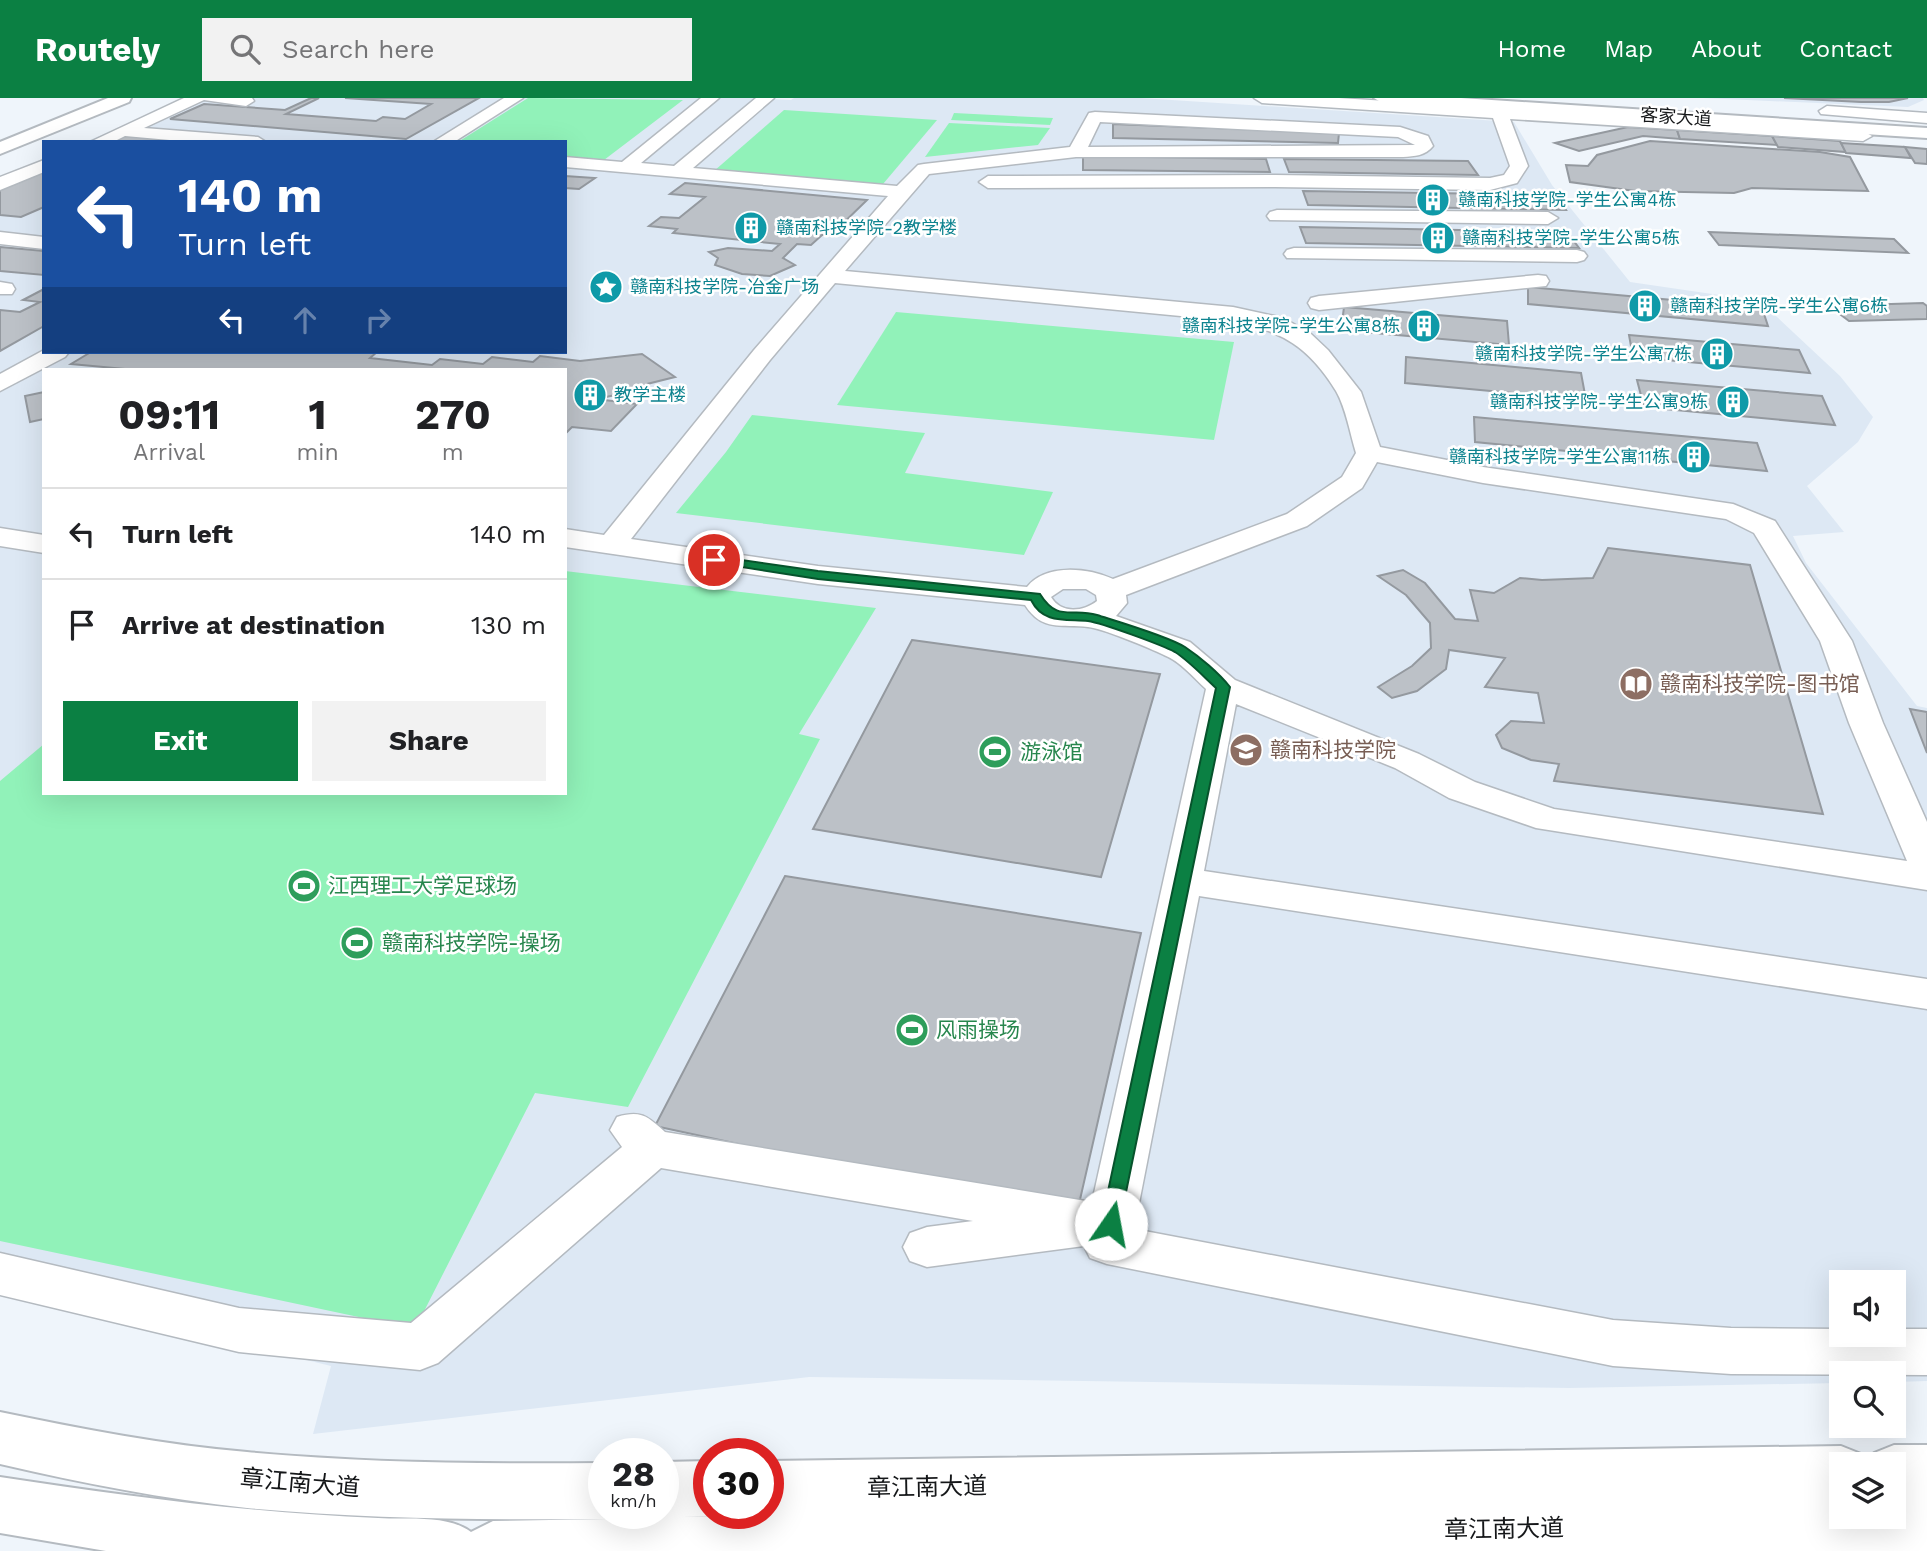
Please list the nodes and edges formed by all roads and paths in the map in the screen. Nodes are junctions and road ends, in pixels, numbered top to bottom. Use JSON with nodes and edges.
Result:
{"nodes":[{"id":1,"x":197,"y":98,"type":"edge"},
{"id":2,"x":210,"y":98,"type":"edge"},
{"id":3,"x":515,"y":98,"type":"edge"},
{"id":4,"x":766,"y":98,"type":"edge"},
{"id":5,"x":1262,"y":98,"type":"edge"},
{"id":6,"x":1382,"y":98,"type":"edge"},
{"id":7,"x":1624,"y":98,"type":"edge"},
{"id":8,"x":683,"y":99,"type":"edge"},
{"id":9,"x":709,"y":99,"type":"edge"},
{"id":10,"x":132,"y":101,"type":"edge"},
{"id":11,"x":246,"y":101,"type":"dead end"},
{"id":12,"x":1495,"y":106,"type":"edge"},
{"id":13,"x":1927,"y":118,"type":"edge"},
{"id":14,"x":1757,"y":123,"type":"junction"},
{"id":15,"x":1927,"y":125,"type":"edge"},
{"id":16,"x":123,"y":131,"type":"junction"},
{"id":17,"x":1927,"y":133,"type":"edge"},
{"id":18,"x":1863,"y":136,"type":"junction"},
{"id":19,"x":54,"y":140,"type":"edge"},
{"id":20,"x":102,"y":140,"type":"edge"},
{"id":21,"x":219,"y":140,"type":"edge"},
{"id":22,"x":444,"y":140,"type":"edge"},
{"id":23,"x":1927,"y":143,"type":"edge"},
{"id":24,"x":42,"y":146,"type":"edge"},
{"id":25,"x":0,"y":149,"type":"edge"},
{"id":26,"x":1076,"y":152,"type":"junction"},
{"id":27,"x":567,"y":162,"type":"edge"},
{"id":28,"x":0,"y":163,"type":"edge"},
{"id":29,"x":42,"y":166,"type":"edge"},
{"id":30,"x":626,"y":167,"type":"junction"},
{"id":31,"x":679,"y":171,"type":"junction"},
{"id":32,"x":1275,"y":181,"type":"junction"},
{"id":33,"x":0,"y":184,"type":"edge"},
{"id":34,"x":908,"y":187,"type":"junction"},
{"id":35,"x":1276,"y":216,"type":"junction"},
{"id":36,"x":1548,"y":218,"type":"dead end"},
{"id":37,"x":42,"y":223,"type":"edge"},
{"id":38,"x":4,"y":238,"type":"edge"},
{"id":39,"x":42,"y":243,"type":"edge"},
{"id":40,"x":1294,"y":254,"type":"junction"},
{"id":41,"x":1577,"y":256,"type":"dead end"},
{"id":42,"x":828,"y":276,"type":"junction"},
{"id":43,"x":1538,"y":281,"type":"dead end"},
{"id":44,"x":1313,"y":291,"type":"junction"},
{"id":45,"x":1275,"y":323,"type":"junction"},
{"id":46,"x":53,"y":354,"type":"edge"},
{"id":47,"x":0,"y":384,"type":"edge"},
{"id":48,"x":1369,"y":453,"type":"junction"},
{"id":49,"x":0,"y":537,"type":"edge"},
{"id":50,"x":567,"y":538,"type":"edge"},
{"id":51,"x":42,"y":544,"type":"edge"},
{"id":52,"x":611,"y":545,"type":"junction"},
{"id":53,"x":1099,"y":604,"type":"junction"},
{"id":54,"x":1223,"y":687,"type":"junction"},
{"id":55,"x":1927,"y":865,"type":"edge"},
{"id":56,"x":1927,"y":877,"type":"edge"},
{"id":57,"x":1183,"y":881,"type":"junction"},
{"id":58,"x":1927,"y":994,"type":"edge"},
{"id":59,"x":1111,"y":1224,"type":"junction"},
{"id":60,"x":927,"y":1247,"type":"dead end"},
{"id":61,"x":0,"y":1274,"type":"edge"},
{"id":62,"x":1927,"y":1352,"type":"edge"},
{"id":63,"x":0,"y":1438,"type":"edge"},
{"id":64,"x":1906,"y":1472,"type":"edge"},
{"id":65,"x":1927,"y":1472,"type":"edge"},
{"id":66,"x":1829,"y":1473,"type":"edge"},
{"id":67,"x":784,"y":1489,"type":"edge"},
{"id":68,"x":588,"y":1490,"type":"edge"},
{"id":69,"x":0,"y":1505,"type":"edge"},
{"id":70,"x":1927,"y":1523,"type":"edge"},
{"id":71,"x":450,"y":1551,"type":"edge"},
{"id":72,"x":493,"y":1551,"type":"edge"}],
"edges":[{"from":1,"to":16,"type":"street"},
{"from":2,"to":11,"type":"street"},
{"from":3,"to":22,"type":"street"},
{"from":4,"to":31,"type":"street"},
{"from":5,"to":12,"type":"street"},
{"from":6,"to":14,"type":"main road","name":"客家大道"},
{"from":7,"to":13,"type":"street"},
{"from":8,"to":9,"type":"street"},
{"from":9,"to":30,"type":"street"},
{"from":10,"to":19,"type":"main road"},
{"from":10,"to":25,"type":"main road"},
{"from":12,"to":15,"type":"main road","name":"客家大道"},
{"from":12,"to":18,"type":"street"},
{"from":12,"to":32,"type":"street"},
{"from":14,"to":17,"type":"main road","name":"客家大道"},
{"from":14,"to":18,"type":"main road"},
{"from":16,"to":20,"type":"street"},
{"from":16,"to":21,"type":"street"},
{"from":18,"to":23,"type":"main road"},
{"from":24,"to":28,"type":"main road"},
{"from":26,"to":26,"type":"street"},
{"from":26,"to":34,"type":"street"},
{"from":27,"to":30,"type":"street"},
{"from":29,"to":33,"type":"street"},
{"from":30,"to":31,"type":"street"},
{"from":31,"to":34,"type":"street"},
{"from":32,"to":34,"type":"street"},
{"from":32,"to":35,"type":"street"},
{"from":34,"to":42,"type":"street"},
{"from":35,"to":36,"type":"street"},
{"from":35,"to":40,"type":"street"},
{"from":37,"to":38,"type":"street"},
{"from":38,"to":39,"type":"street"},
{"from":40,"to":41,"type":"street"},
{"from":40,"to":44,"type":"street"},
{"from":42,"to":45,"type":"street"},
{"from":42,"to":52,"type":"street"},
{"from":43,"to":44,"type":"street"},
{"from":44,"to":45,"type":"street"},
{"from":45,"to":48,"type":"street"},
{"from":46,"to":47,"type":"street"},
{"from":48,"to":53,"type":"street"},
{"from":48,"to":55,"type":"street"},
{"from":49,"to":51,"type":"street"},
{"from":50,"to":52,"type":"street"},
{"from":52,"to":53,"type":"street"},
{"from":53,"to":54,"type":"street"},
{"from":54,"to":56,"type":"street"},
{"from":54,"to":57,"type":"street"},
{"from":57,"to":58,"type":"street"},
{"from":57,"to":59,"type":"street"},
{"from":59,"to":60,"type":"street"},
{"from":59,"to":61,"type":"street"},
{"from":59,"to":62,"type":"street"},
{"from":63,"to":68,"type":"main road","name":"章江南大道"},
{"from":64,"to":65,"type":"main road"},
{"from":66,"to":67,"type":"main road","name":"章江南大道"},
{"from":69,"to":71,"type":"main road"},
{"from":70,"to":72,"type":"main road","name":"章江南大道"}]}
